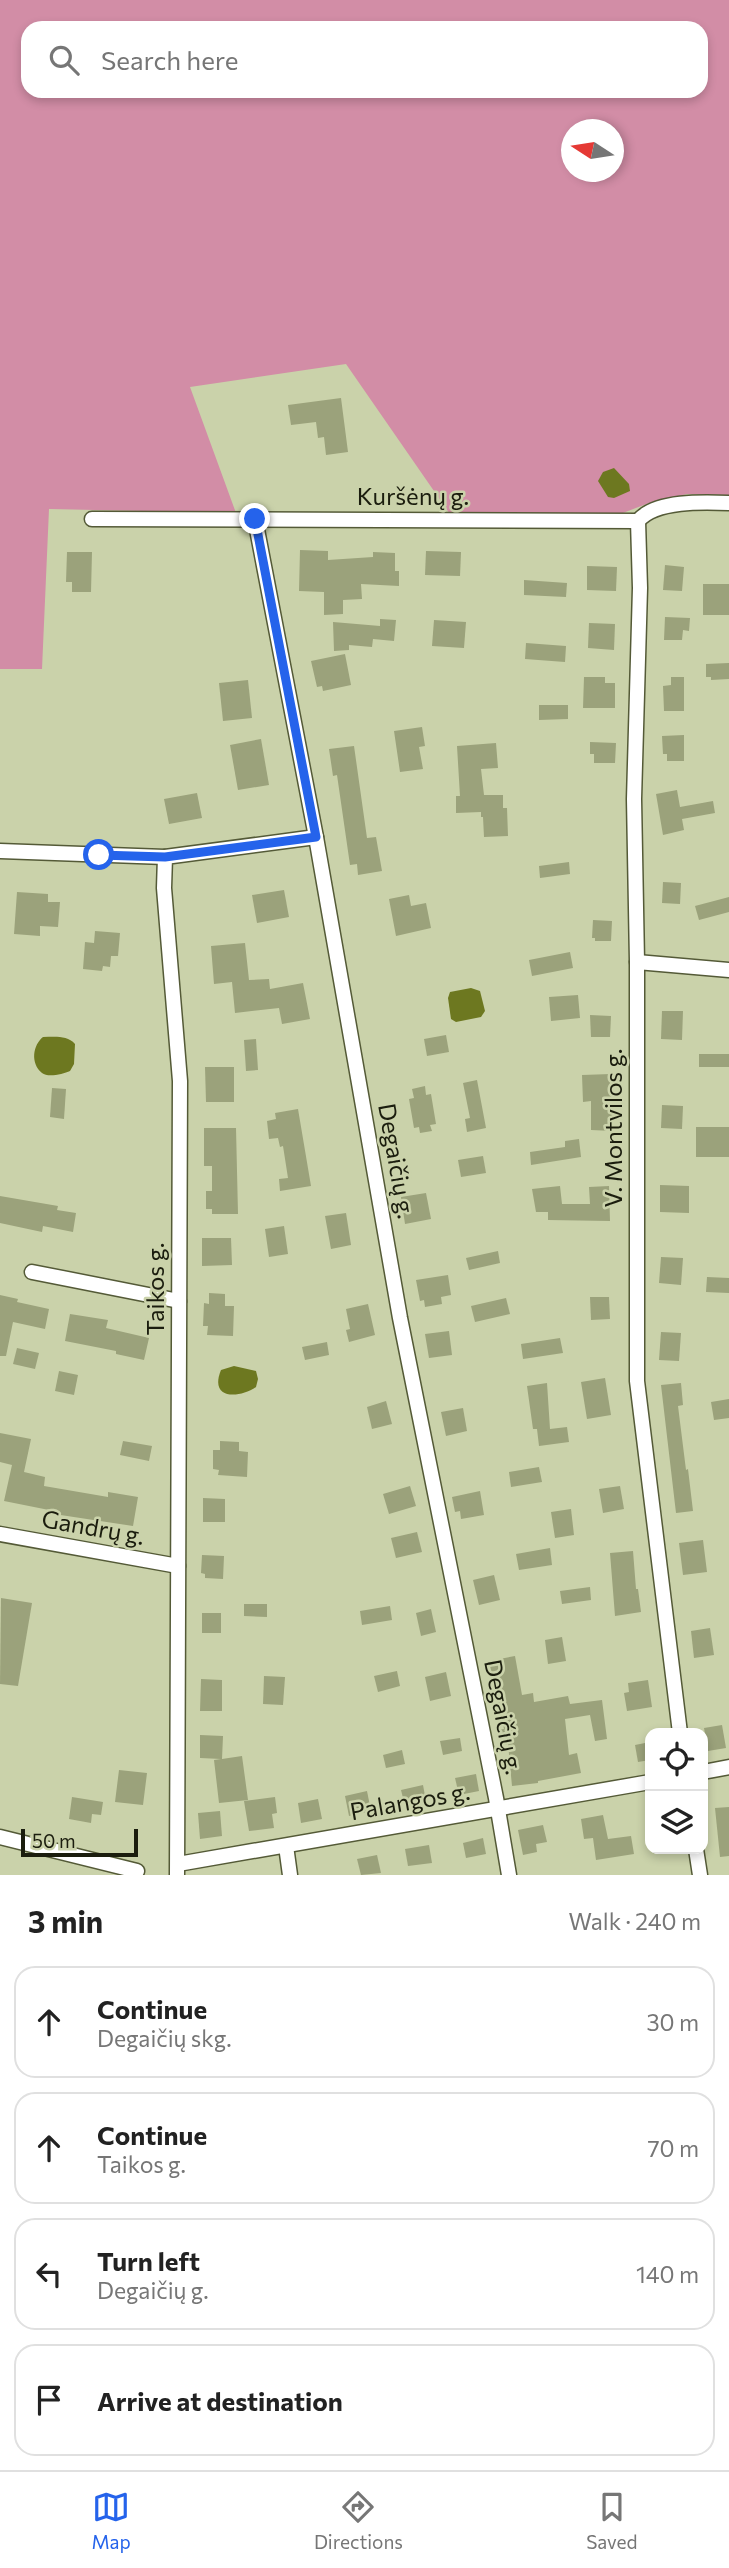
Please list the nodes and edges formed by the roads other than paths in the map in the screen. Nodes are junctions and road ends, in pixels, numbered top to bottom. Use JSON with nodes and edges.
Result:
{"nodes":[{"id":1,"x":729,"y":503,"type":"edge"},
{"id":2,"x":92,"y":519,"type":"dead end"},
{"id":3,"x":255,"y":519,"type":"junction"},
{"id":4,"x":638,"y":521,"type":"junction"},
{"id":5,"x":316,"y":837,"type":"junction"},
{"id":6,"x":0,"y":851,"type":"edge"},
{"id":7,"x":165,"y":857,"type":"junction"},
{"id":8,"x":637,"y":962,"type":"junction"},
{"id":9,"x":729,"y":970,"type":"edge"},
{"id":10,"x":32,"y":1272,"type":"dead end"},
{"id":11,"x":179,"y":1301,"type":"junction"},
{"id":12,"x":0,"y":1534,"type":"edge"},
{"id":13,"x":178,"y":1566,"type":"junction"},
{"id":14,"x":679,"y":1728,"type":"edge"},
{"id":15,"x":729,"y":1767,"type":"edge"},
{"id":16,"x":708,"y":1771,"type":"edge"},
{"id":17,"x":645,"y":1783,"type":"edge"},
{"id":18,"x":498,"y":1810,"type":"junction"},
{"id":19,"x":0,"y":1837,"type":"edge"},
{"id":20,"x":286,"y":1846,"type":"junction"},
{"id":21,"x":697,"y":1854,"type":"edge"},
{"id":22,"x":178,"y":1869,"type":"edge"},
{"id":23,"x":137,"y":1871,"type":"dead end"},
{"id":24,"x":290,"y":1875,"type":"edge"},
{"id":25,"x":509,"y":1875,"type":"edge"},
{"id":26,"x":699,"y":1875,"type":"edge"}],
"edges":[{"from":1,"to":4,"type":"street","name":"Kuršėnų g."},
{"from":2,"to":3,"type":"street","name":"Kuršėnų g."},
{"from":3,"to":4,"type":"street","name":"Kuršėnų g."},
{"from":3,"to":5,"type":"street","name":"Degaičių g."},
{"from":4,"to":8,"type":"street","name":"V. Montvilos g."},
{"from":5,"to":7,"type":"street"},
{"from":5,"to":18,"type":"street","name":"Degaičių g."},
{"from":6,"to":7,"type":"street"},
{"from":7,"to":11,"type":"street","name":"Taikos g."},
{"from":8,"to":9,"type":"street"},
{"from":8,"to":14,"type":"street","name":"V. Montvilos g."},
{"from":10,"to":11,"type":"street"},
{"from":11,"to":13,"type":"street","name":"Taikos g."},
{"from":12,"to":13,"type":"street","name":"Gandrų g."},
{"from":13,"to":22,"type":"street","name":"Taikos g."},
{"from":15,"to":16,"type":"street"},
{"from":17,"to":18,"type":"street","name":"Palangos g."},
{"from":18,"to":20,"type":"street","name":"Palangos g."},
{"from":18,"to":25,"type":"street","name":"Degaičių g."},
{"from":19,"to":23,"type":"street"},
{"from":20,"to":22,"type":"street","name":"Palangos g."},
{"from":20,"to":24,"type":"street"},
{"from":21,"to":26,"type":"street"}]}
